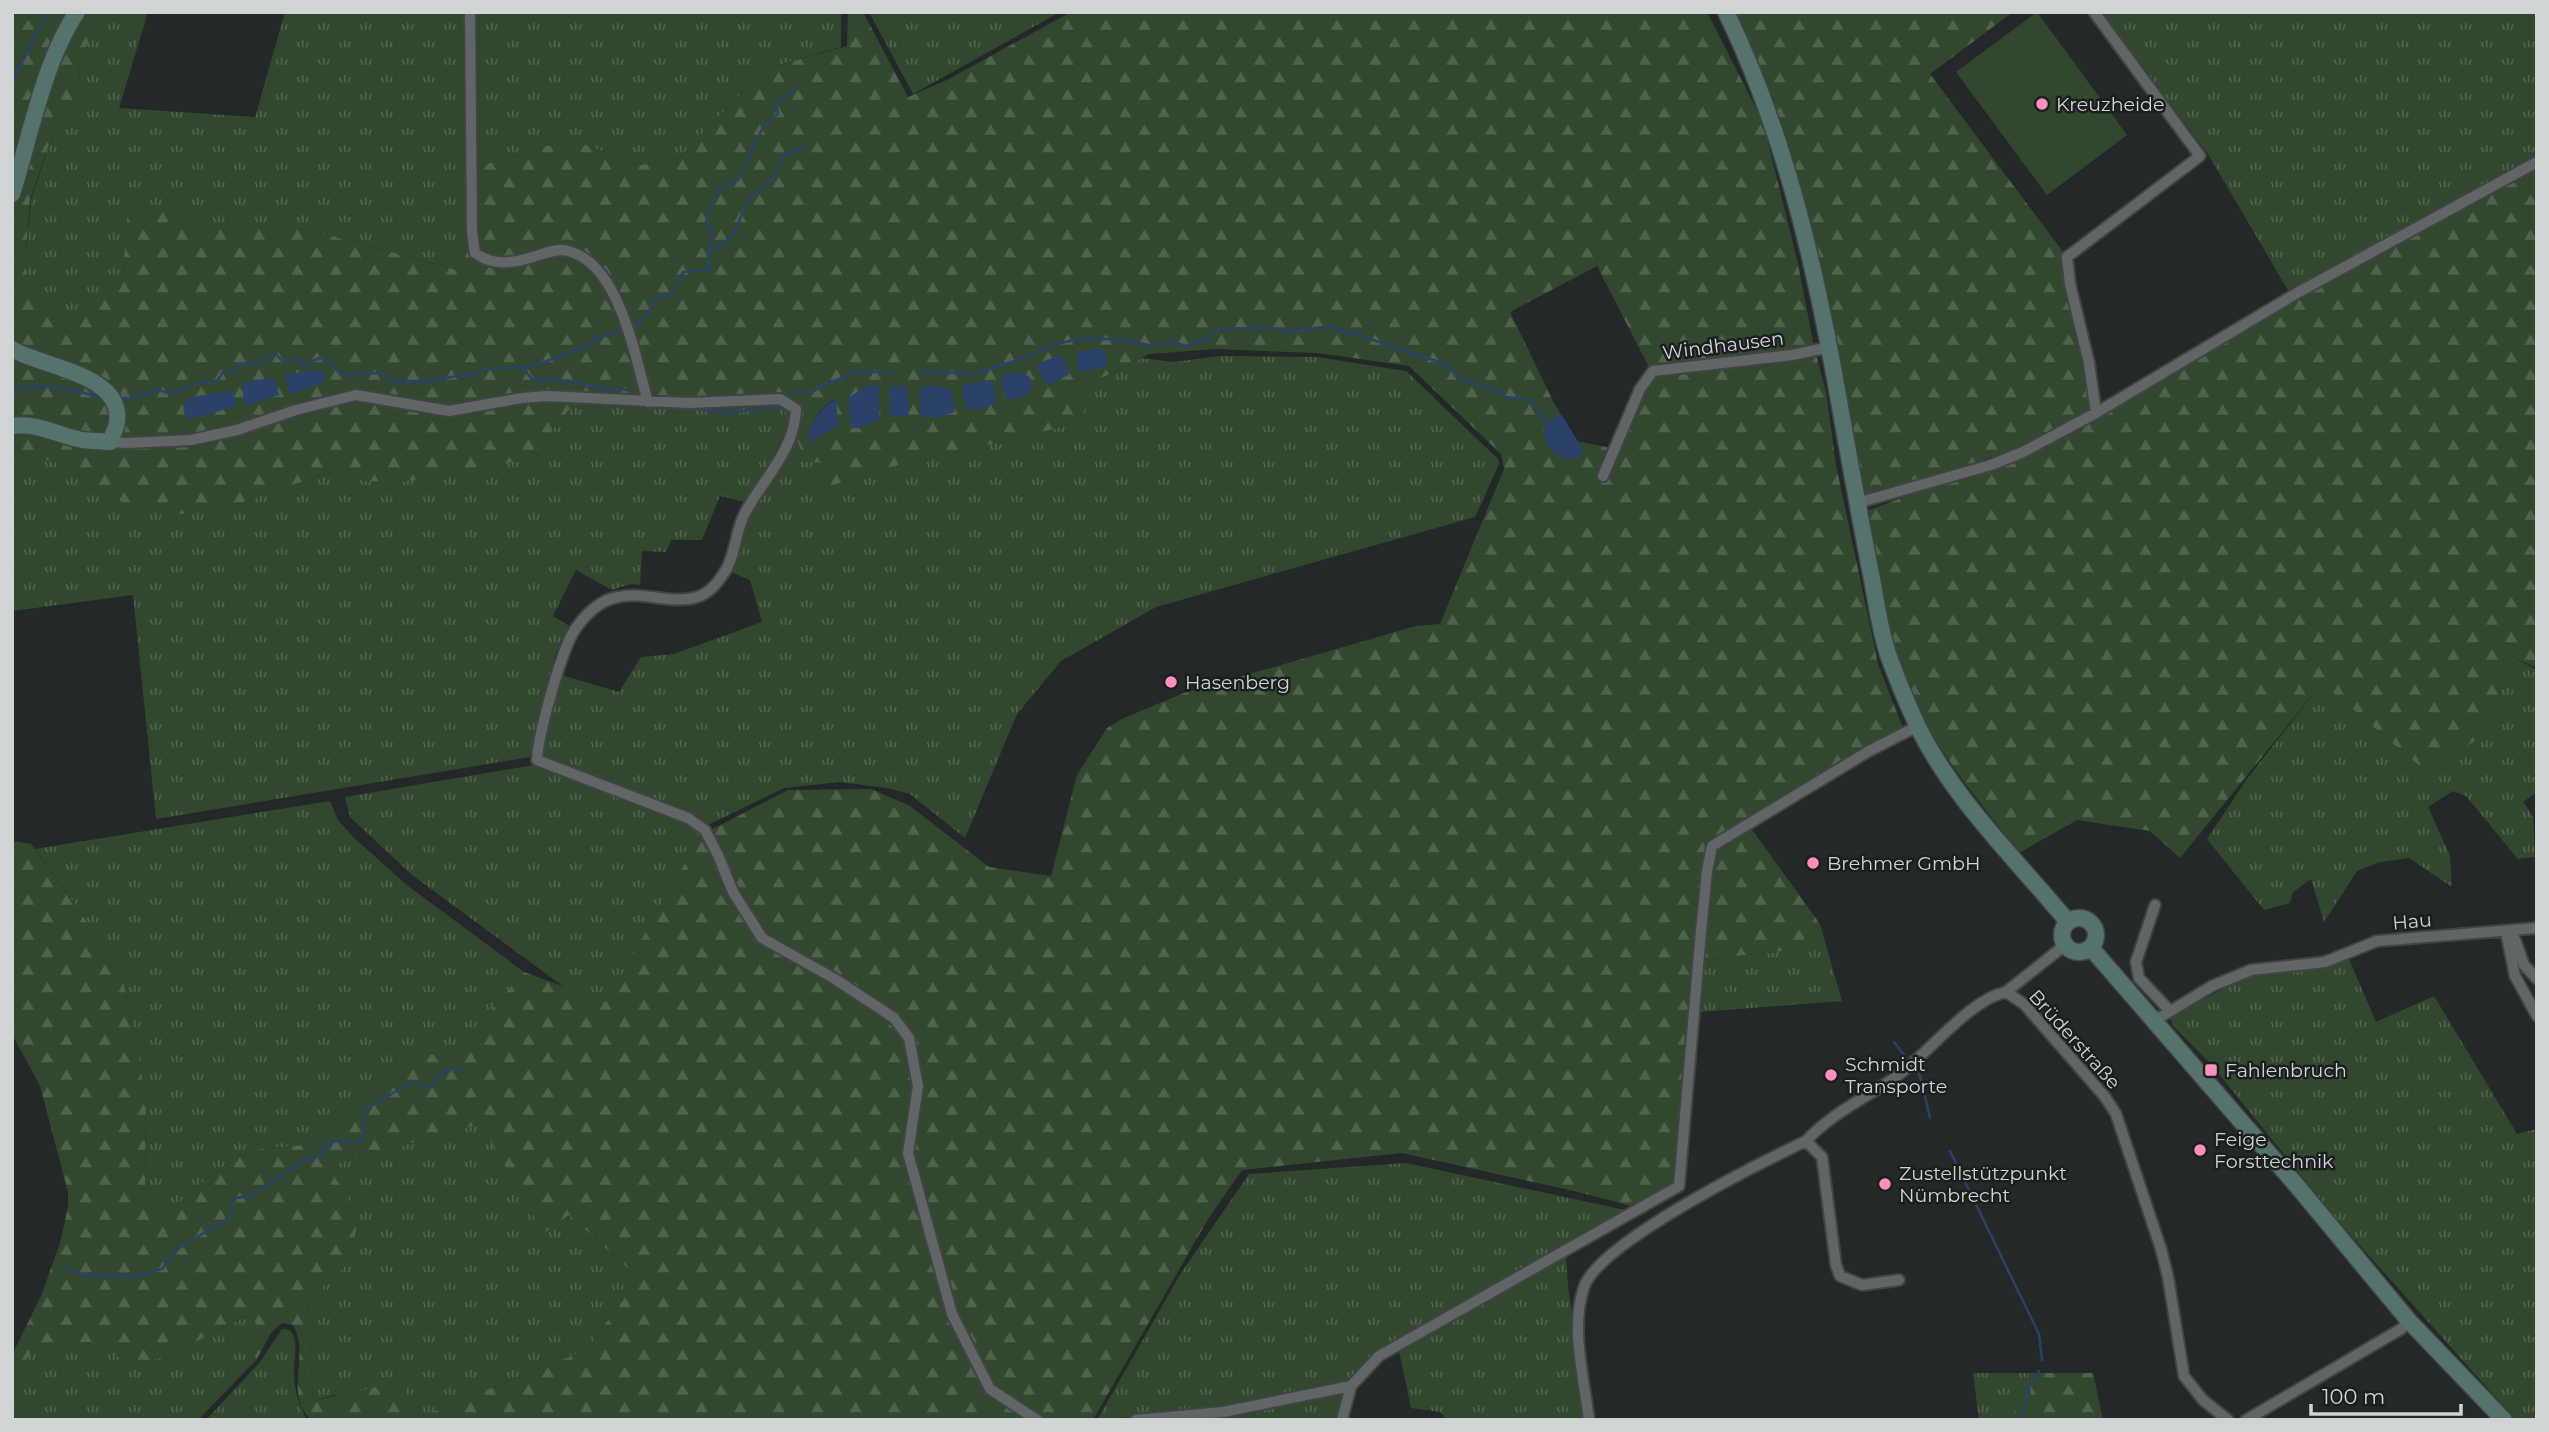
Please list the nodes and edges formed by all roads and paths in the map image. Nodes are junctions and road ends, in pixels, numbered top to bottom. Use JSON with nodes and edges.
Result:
{"nodes":[{"id":1,"x":77,"y":12,"type":"edge"},
{"id":2,"x":470,"y":12,"type":"edge"},
{"id":3,"x":1726,"y":12,"type":"edge"},
{"id":4,"x":2094,"y":12,"type":"edge"},
{"id":5,"x":2537,"y":162,"type":"edge"},
{"id":6,"x":12,"y":194,"type":"edge"},
{"id":7,"x":1830,"y":347,"type":"junction"},
{"id":8,"x":12,"y":349,"type":"edge"},
{"id":9,"x":648,"y":402,"type":"junction"},
{"id":10,"x":2096,"y":413,"type":"junction"},
{"id":11,"x":12,"y":426,"type":"edge"},
{"id":12,"x":110,"y":442,"type":"junction"},
{"id":13,"x":1603,"y":476,"type":"dead end"},
{"id":14,"x":1857,"y":503,"type":"junction"},
{"id":15,"x":1918,"y":726,"type":"junction"},
{"id":16,"x":2155,"y":905,"type":"dead end"},
{"id":17,"x":2068,"y":922,"type":"junction"},
{"id":18,"x":2537,"y":929,"type":"edge"},
{"id":19,"x":2509,"y":932,"type":"junction"},
{"id":20,"x":2065,"y":945,"type":"junction"},
{"id":21,"x":2091,"y":948,"type":"junction"},
{"id":22,"x":2537,"y":979,"type":"edge"},
{"id":23,"x":2006,"y":992,"type":"junction"},
{"id":24,"x":2169,"y":1011,"type":"junction"},
{"id":25,"x":2537,"y":1016,"type":"edge"},
{"id":26,"x":2154,"y":1021,"type":"junction"},
{"id":27,"x":1806,"y":1141,"type":"junction"},
{"id":28,"x":1899,"y":1280,"type":"dead end"},
{"id":29,"x":2409,"y":1321,"type":"junction"},
{"id":30,"x":1351,"y":1387,"type":"junction"},
{"id":31,"x":1037,"y":1420,"type":"edge"},
{"id":32,"x":1136,"y":1420,"type":"edge"},
{"id":33,"x":1342,"y":1420,"type":"edge"},
{"id":34,"x":1589,"y":1420,"type":"edge"},
{"id":35,"x":2228,"y":1420,"type":"edge"},
{"id":36,"x":2246,"y":1420,"type":"edge"},
{"id":37,"x":2504,"y":1420,"type":"edge"}],
"edges":[{"from":1,"to":6,"type":"main road"},
{"from":2,"to":9,"type":"street"},
{"from":3,"to":7,"type":"main road"},
{"from":4,"to":10,"type":"street"},
{"from":5,"to":10,"type":"street"},
{"from":7,"to":13,"type":"street","name":"Windhausen"},
{"from":7,"to":14,"type":"main road"},
{"from":8,"to":12,"type":"main road"},
{"from":9,"to":12,"type":"street"},
{"from":9,"to":31,"type":"street"},
{"from":10,"to":14,"type":"street"},
{"from":11,"to":12,"type":"main road"},
{"from":14,"to":15,"type":"main road"},
{"from":15,"to":17,"type":"main road"},
{"from":15,"to":30,"type":"street"},
{"from":16,"to":24,"type":"street"},
{"from":17,"to":20,"type":"main road"},
{"from":17,"to":21,"type":"main road"},
{"from":18,"to":19,"type":"street","name":"Hau"},
{"from":19,"to":22,"type":"street"},
{"from":19,"to":24,"type":"street","name":"Hau"},
{"from":19,"to":25,"type":"street"},
{"from":20,"to":21,"type":"main road"},
{"from":20,"to":23,"type":"street"},
{"from":21,"to":26,"type":"main road"},
{"from":23,"to":27,"type":"street","name":"Brüderstraße"},
{"from":23,"to":35,"type":"street","name":"Brüderstraße"},
{"from":24,"to":26,"type":"street"},
{"from":26,"to":29,"type":"main road"},
{"from":27,"to":28,"type":"street"},
{"from":27,"to":34,"type":"street","name":"Brüderstraße"},
{"from":29,"to":36,"type":"street"},
{"from":29,"to":37,"type":"main road"},
{"from":30,"to":32,"type":"street"},
{"from":30,"to":33,"type":"street"}]}
